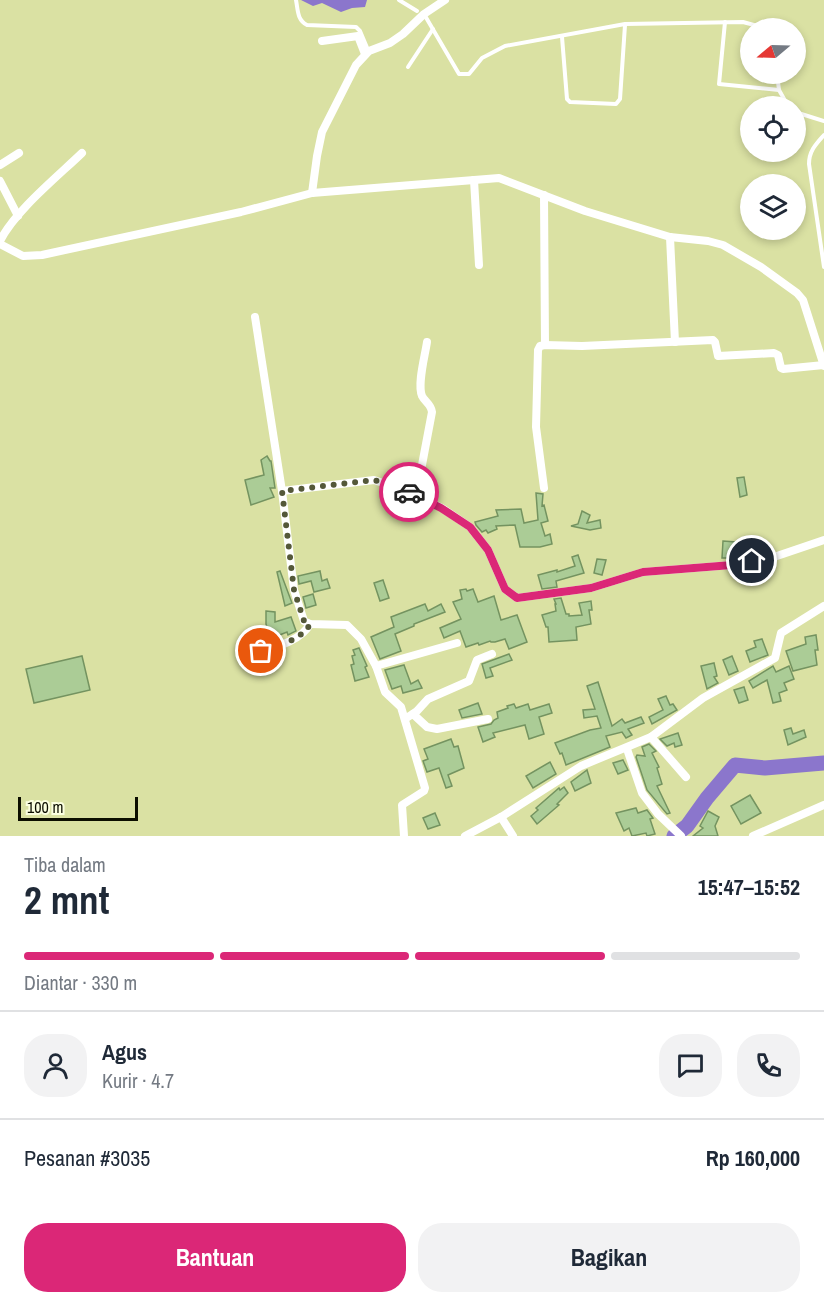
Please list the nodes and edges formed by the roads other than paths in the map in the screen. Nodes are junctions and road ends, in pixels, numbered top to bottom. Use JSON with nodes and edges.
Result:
{"nodes":[{"id":1,"x":296,"y":0,"type":"edge"},
{"id":2,"x":399,"y":0,"type":"edge"},
{"id":3,"x":446,"y":0,"type":"edge"},
{"id":4,"x":421,"y":13,"type":"junction"},
{"id":5,"x":725,"y":22,"type":"junction"},
{"id":6,"x":740,"y":23,"type":"edge"},
{"id":7,"x":625,"y":24,"type":"junction"},
{"id":8,"x":433,"y":29,"type":"junction"},
{"id":9,"x":562,"y":37,"type":"junction"},
{"id":10,"x":322,"y":41,"type":"dead end"},
{"id":11,"x":367,"y":53,"type":"junction"},
{"id":12,"x":408,"y":67,"type":"dead end"},
{"id":13,"x":778,"y":84,"type":"edge"},
{"id":14,"x":778,"y":90,"type":"junction"},
{"id":15,"x":782,"y":96,"type":"edge"},
{"id":16,"x":806,"y":115,"type":"edge"},
{"id":17,"x":824,"y":121,"type":"edge"},
{"id":18,"x":824,"y":135,"type":"edge"},
{"id":19,"x":19,"y":153,"type":"dead end"},
{"id":20,"x":82,"y":153,"type":"dead end"},
{"id":21,"x":0,"y":165,"type":"edge"},
{"id":22,"x":474,"y":180,"type":"junction"},
{"id":23,"x":0,"y":181,"type":"edge"},
{"id":24,"x":312,"y":194,"type":"junction"},
{"id":25,"x":544,"y":195,"type":"junction"},
{"id":26,"x":18,"y":216,"type":"junction"},
{"id":27,"x":670,"y":237,"type":"junction"},
{"id":28,"x":1,"y":243,"type":"edge"},
{"id":29,"x":479,"y":265,"type":"dead end"},
{"id":30,"x":824,"y":267,"type":"edge"},
{"id":31,"x":255,"y":317,"type":"dead end"},
{"id":32,"x":427,"y":342,"type":"dead end"},
{"id":33,"x":675,"y":342,"type":"junction"},
{"id":34,"x":544,"y":345,"type":"junction"},
{"id":35,"x":824,"y":365,"type":"edge"},
{"id":36,"x":544,"y":488,"type":"dead end"},
{"id":37,"x":282,"y":491,"type":"junction"},
{"id":38,"x":407,"y":491,"type":"junction"},
{"id":39,"x":824,"y":540,"type":"edge"},
{"id":40,"x":824,"y":606,"type":"edge"},
{"id":41,"x":310,"y":624,"type":"junction"},
{"id":42,"x":458,"y":643,"type":"dead end"},
{"id":43,"x":492,"y":654,"type":"dead end"},
{"id":44,"x":252,"y":655,"type":"dead end"},
{"id":45,"x":376,"y":666,"type":"junction"},
{"id":46,"x":409,"y":717,"type":"junction"},
{"id":47,"x":488,"y":719,"type":"dead end"},
{"id":48,"x":651,"y":737,"type":"junction"},
{"id":49,"x":627,"y":749,"type":"junction"},
{"id":50,"x":686,"y":777,"type":"dead end"},
{"id":51,"x":824,"y":805,"type":"edge"},
{"id":52,"x":501,"y":817,"type":"junction"},
{"id":53,"x":404,"y":836,"type":"edge"},
{"id":54,"x":465,"y":836,"type":"edge"},
{"id":55,"x":513,"y":836,"type":"edge"},
{"id":56,"x":681,"y":836,"type":"edge"},
{"id":57,"x":753,"y":836,"type":"edge"}],
"edges":[{"from":1,"to":11,"type":"lane"},
{"from":2,"to":4,"type":"lane"},
{"from":3,"to":4,"type":"street"},
{"from":4,"to":8,"type":"lane"},
{"from":4,"to":11,"type":"street"},
{"from":5,"to":6,"type":"lane"},
{"from":5,"to":7,"type":"lane"},
{"from":5,"to":14,"type":"lane"},
{"from":7,"to":9,"type":"lane"},
{"from":7,"to":9,"type":"lane"},
{"from":8,"to":9,"type":"lane"},
{"from":8,"to":12,"type":"lane"},
{"from":10,"to":11,"type":"street"},
{"from":11,"to":24,"type":"street"},
{"from":13,"to":14,"type":"lane"},
{"from":14,"to":15,"type":"lane"},
{"from":16,"to":17,"type":"lane"},
{"from":18,"to":30,"type":"lane"},
{"from":19,"to":21,"type":"street"},
{"from":20,"to":26,"type":"street"},
{"from":22,"to":24,"type":"street"},
{"from":22,"to":25,"type":"street"},
{"from":22,"to":29,"type":"street"},
{"from":23,"to":26,"type":"street"},
{"from":24,"to":28,"type":"street"},
{"from":25,"to":27,"type":"street"},
{"from":25,"to":34,"type":"street"},
{"from":26,"to":28,"type":"street"},
{"from":27,"to":33,"type":"street"},
{"from":27,"to":35,"type":"street"},
{"from":31,"to":37,"type":"street"},
{"from":32,"to":38,"type":"street"},
{"from":33,"to":34,"type":"street"},
{"from":33,"to":35,"type":"street"},
{"from":34,"to":36,"type":"street"},
{"from":37,"to":38,"type":"street"},
{"from":37,"to":41,"type":"street"},
{"from":38,"to":39,"type":"street"},
{"from":40,"to":48,"type":"street"},
{"from":41,"to":44,"type":"street"},
{"from":41,"to":45,"type":"street"},
{"from":42,"to":45,"type":"street"},
{"from":43,"to":46,"type":"street"},
{"from":45,"to":46,"type":"street"},
{"from":46,"to":47,"type":"street"},
{"from":46,"to":53,"type":"street"},
{"from":48,"to":49,"type":"street"},
{"from":48,"to":50,"type":"street"},
{"from":49,"to":52,"type":"street"},
{"from":49,"to":56,"type":"street"},
{"from":51,"to":57,"type":"street"},
{"from":52,"to":54,"type":"street"},
{"from":52,"to":55,"type":"street"}]}
